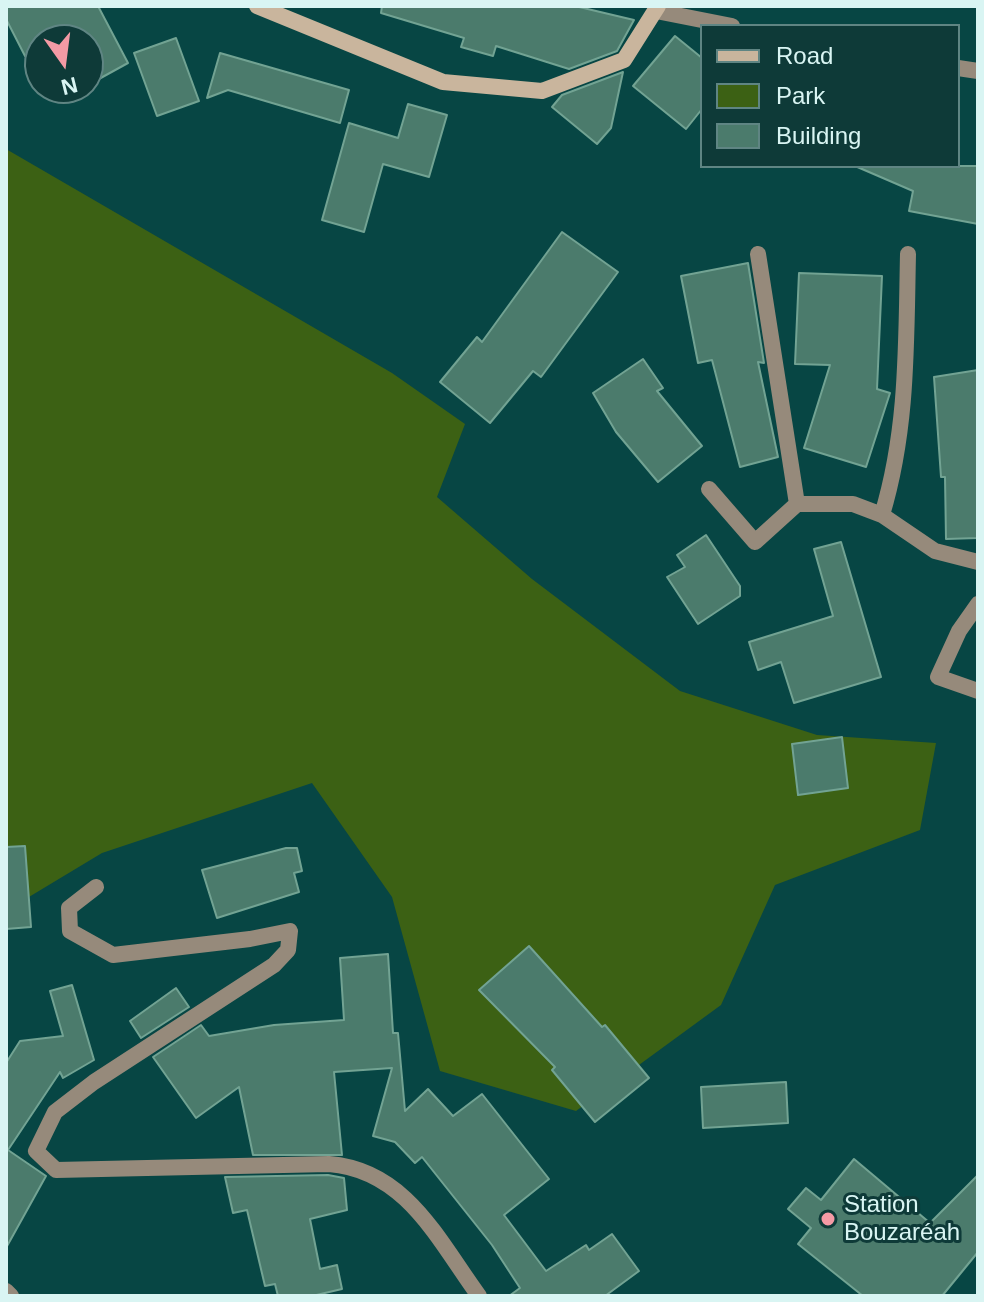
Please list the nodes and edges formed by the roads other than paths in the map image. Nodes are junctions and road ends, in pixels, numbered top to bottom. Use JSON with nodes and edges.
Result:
{"nodes":[{"id":1,"x":257,"y":6,"type":"edge"},
{"id":2,"x":657,"y":8,"type":"edge"},
{"id":3,"x":724,"y":24,"type":"edge"},
{"id":4,"x":758,"y":254,"type":"dead end"},
{"id":5,"x":908,"y":254,"type":"dead end"},
{"id":6,"x":709,"y":489,"type":"dead end"},
{"id":7,"x":797,"y":504,"type":"junction"},
{"id":8,"x":882,"y":515,"type":"junction"},
{"id":9,"x":978,"y":562,"type":"edge"},
{"id":10,"x":978,"y":604,"type":"edge"},
{"id":11,"x":978,"y":691,"type":"edge"},
{"id":12,"x":96,"y":887,"type":"dead end"},
{"id":13,"x":6,"y":1291,"type":"edge"},
{"id":14,"x":11,"y":1296,"type":"edge"},
{"id":15,"x":479,"y":1296,"type":"edge"}],
"edges":[{"from":1,"to":2,"type":"street"},
{"from":2,"to":3,"type":"street"},
{"from":4,"to":7,"type":"street"},
{"from":5,"to":8,"type":"street"},
{"from":6,"to":7,"type":"street"},
{"from":7,"to":8,"type":"street"},
{"from":8,"to":9,"type":"street"},
{"from":10,"to":11,"type":"street"},
{"from":12,"to":15,"type":"street"},
{"from":13,"to":14,"type":"street"}]}
